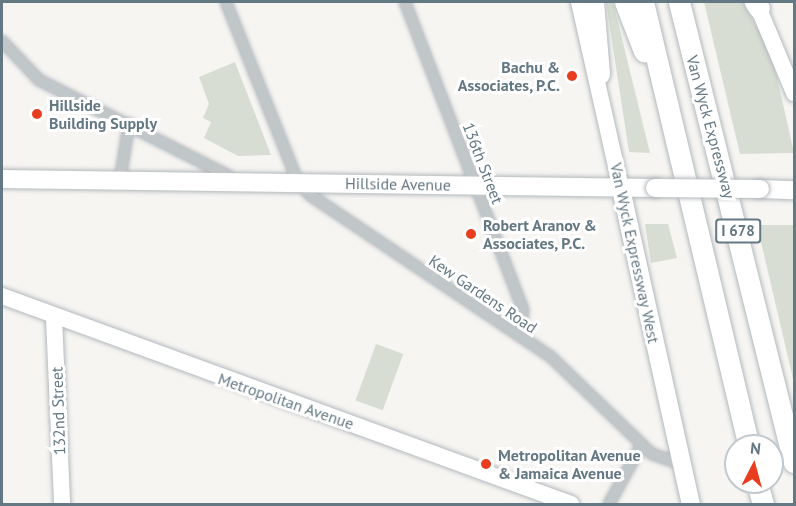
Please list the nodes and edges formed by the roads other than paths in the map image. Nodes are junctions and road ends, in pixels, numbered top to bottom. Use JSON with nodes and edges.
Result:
{"nodes":[{"id":1,"x":226,"y":2,"type":"edge"},
{"id":2,"x":405,"y":2,"type":"edge"},
{"id":3,"x":579,"y":2,"type":"edge"},
{"id":4,"x":593,"y":2,"type":"edge"},
{"id":5,"x":625,"y":2,"type":"edge"},
{"id":6,"x":643,"y":2,"type":"edge"},
{"id":7,"x":679,"y":2,"type":"edge"},
{"id":8,"x":756,"y":4,"type":"edge"},
{"id":9,"x":2,"y":41,"type":"edge"},
{"id":10,"x":599,"y":74,"type":"junction"},
{"id":11,"x":795,"y":93,"type":"edge"},
{"id":12,"x":129,"y":124,"type":"junction"},
{"id":13,"x":674,"y":131,"type":"junction"},
{"id":14,"x":2,"y":179,"type":"edge"},
{"id":15,"x":120,"y":180,"type":"junction"},
{"id":16,"x":241,"y":182,"type":"junction"},
{"id":17,"x":298,"y":182,"type":"junction"},
{"id":18,"x":476,"y":186,"type":"junction"},
{"id":19,"x":621,"y":189,"type":"junction"},
{"id":20,"x":795,"y":190,"type":"edge"},
{"id":21,"x":2,"y":296,"type":"edge"},
{"id":22,"x":54,"y":318,"type":"junction"},
{"id":23,"x":520,"y":336,"type":"junction"},
{"id":24,"x":746,"y":434,"type":"edge"},
{"id":25,"x":642,"y":444,"type":"junction"},
{"id":26,"x":795,"y":462,"type":"edge"},
{"id":27,"x":681,"y":464,"type":"junction"},
{"id":28,"x":62,"y":504,"type":"edge"},
{"id":29,"x":572,"y":504,"type":"edge"},
{"id":30,"x":609,"y":504,"type":"edge"},
{"id":31,"x":691,"y":504,"type":"edge"}],
"edges":[{"from":1,"to":17,"type":"street"},
{"from":2,"to":18,"type":"street","name":"136th Street"},
{"from":3,"to":10,"type":"main road","name":"Van Wyck Expressway West"},
{"from":4,"to":10,"type":"highway"},
{"from":5,"to":13,"type":"highway"},
{"from":6,"to":13,"type":"highway","number":"I 678"},
{"from":7,"to":26,"type":"highway","name":"Van Wyck Expressway","number":"I 678"},
{"from":8,"to":11,"type":"main road"},
{"from":9,"to":12,"type":"street"},
{"from":10,"to":19,"type":"main road","name":"Van Wyck Expressway West"},
{"from":12,"to":15,"type":"street"},
{"from":12,"to":16,"type":"street"},
{"from":13,"to":24,"type":"highway","number":"I 678"},
{"from":14,"to":15,"type":"main road","name":"Hillside Avenue"},
{"from":15,"to":16,"type":"main road","name":"Hillside Avenue"},
{"from":16,"to":17,"type":"main road","name":"Hillside Avenue"},
{"from":17,"to":18,"type":"main road","name":"Hillside Avenue"},
{"from":17,"to":23,"type":"street","name":"Kew Gardens Road"},
{"from":18,"to":19,"type":"main road","name":"Hillside Avenue"},
{"from":18,"to":23,"type":"street","name":"136th Street"},
{"from":19,"to":20,"type":"main road","name":"Hillside Avenue","bridge":true},
{"from":19,"to":27,"type":"main road","name":"Van Wyck Expressway West"},
{"from":21,"to":22,"type":"main road","name":"Metropolitan Avenue"},
{"from":22,"to":28,"type":"main road","name":"132nd Street"},
{"from":22,"to":29,"type":"main road","name":"Metropolitan Avenue"},
{"from":23,"to":25,"type":"street","name":"Kew Gardens Road"},
{"from":25,"to":27,"type":"street","name":"Kew Gardens Road"},
{"from":25,"to":30,"type":"street"},
{"from":27,"to":31,"type":"main road","name":"Van Wyck Expressway West"}]}
